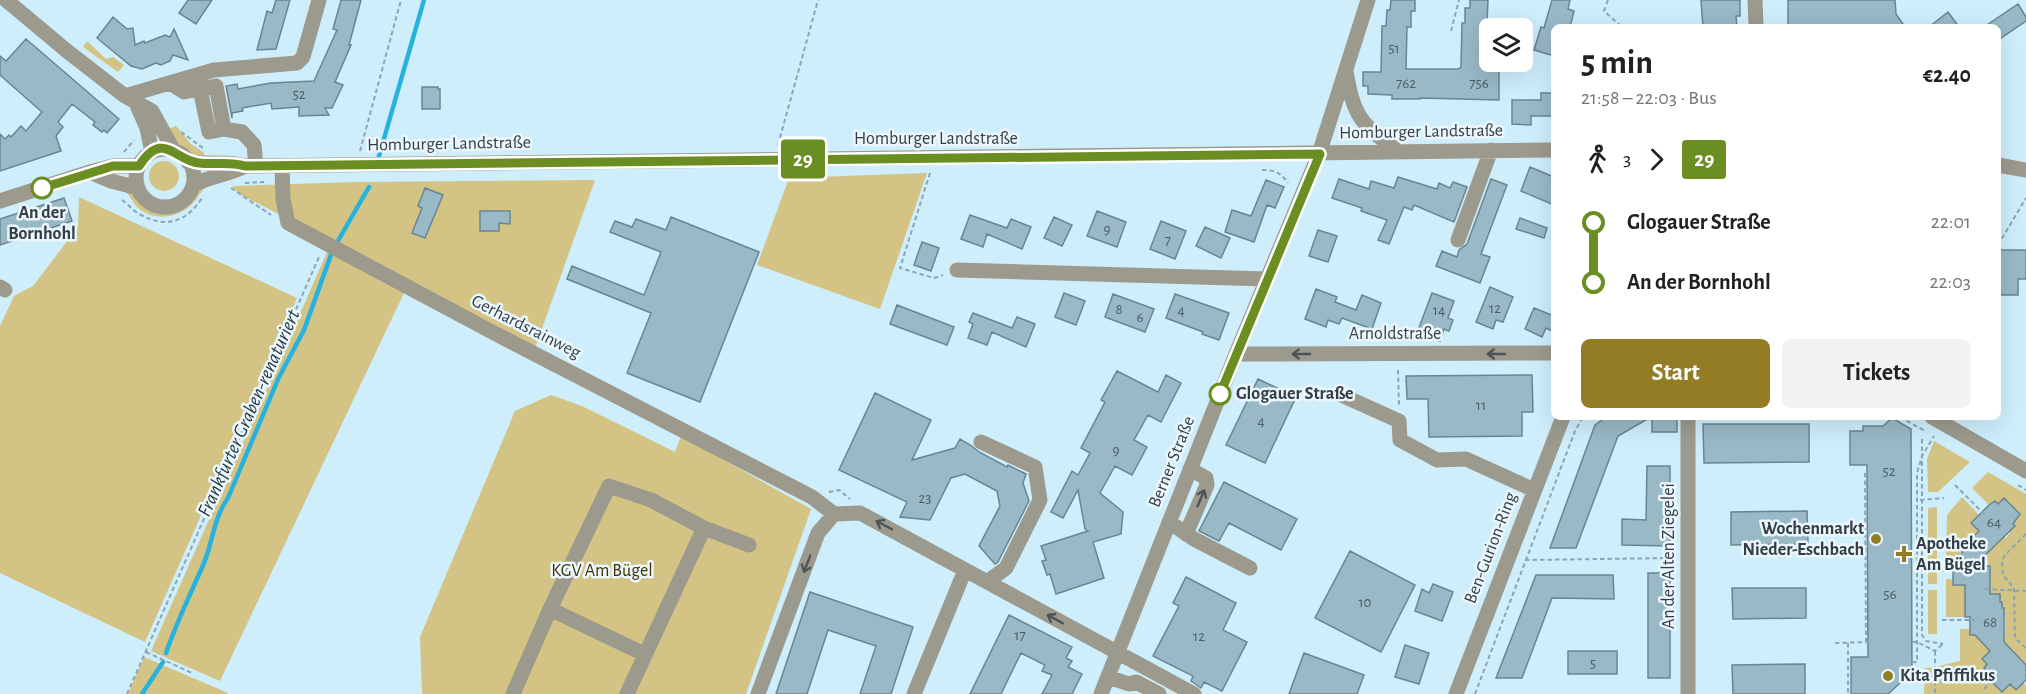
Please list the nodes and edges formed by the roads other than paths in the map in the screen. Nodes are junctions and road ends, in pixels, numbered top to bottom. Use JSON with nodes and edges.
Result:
{"nodes":[{"id":1,"x":6,"y":0,"type":"edge"},
{"id":2,"x":319,"y":0,"type":"edge"},
{"id":3,"x":1368,"y":0,"type":"edge"},
{"id":4,"x":1755,"y":0,"type":"edge"},
{"id":5,"x":1756,"y":24,"type":"edge"},
{"id":6,"x":1345,"y":67,"type":"junction"},
{"id":7,"x":170,"y":83,"type":"junction"},
{"id":8,"x":130,"y":99,"type":"junction"},
{"id":9,"x":1491,"y":150,"type":"junction"},
{"id":10,"x":1551,"y":150,"type":"edge"},
{"id":11,"x":174,"y":151,"type":"junction"},
{"id":12,"x":152,"y":152,"type":"junction"},
{"id":13,"x":1399,"y":152,"type":"junction"},
{"id":14,"x":1320,"y":154,"type":"junction"},
{"id":15,"x":188,"y":162,"type":"junction"},
{"id":16,"x":139,"y":166,"type":"junction"},
{"id":17,"x":251,"y":166,"type":"junction"},
{"id":18,"x":282,"y":166,"type":"junction"},
{"id":19,"x":2001,"y":166,"type":"edge"},
{"id":20,"x":2026,"y":170,"type":"edge"},
{"id":21,"x":90,"y":171,"type":"junction"},
{"id":22,"x":193,"y":185,"type":"junction"},
{"id":23,"x":138,"y":188,"type":"junction"},
{"id":24,"x":0,"y":201,"type":"edge"},
{"id":25,"x":1458,"y":240,"type":"dead end"},
{"id":26,"x":957,"y":270,"type":"road end"},
{"id":27,"x":1267,"y":279,"type":"junction"},
{"id":28,"x":1551,"y":353,"type":"edge"},
{"id":29,"x":1236,"y":354,"type":"junction"},
{"id":30,"x":1339,"y":394,"type":"dead end"},
{"id":31,"x":1562,"y":420,"type":"edge"},
{"id":32,"x":1688,"y":420,"type":"edge"},
{"id":33,"x":1937,"y":420,"type":"edge"},
{"id":34,"x":981,"y":442,"type":"dead end"},
{"id":35,"x":1190,"y":469,"type":"junction"},
{"id":36,"x":2026,"y":471,"type":"edge"},
{"id":37,"x":1534,"y":490,"type":"junction"},
{"id":38,"x":834,"y":514,"type":"junction"},
{"id":39,"x":1169,"y":522,"type":"junction"},
{"id":40,"x":704,"y":528,"type":"junction"},
{"id":41,"x":1186,"y":534,"type":"junction"},
{"id":42,"x":749,"y":545,"type":"dead end"},
{"id":43,"x":1250,"y":568,"type":"dead end"},
{"id":44,"x":965,"y":570,"type":"junction"},
{"id":45,"x":987,"y":582,"type":"junction"},
{"id":46,"x":550,"y":609,"type":"junction"},
{"id":47,"x":1117,"y":652,"type":"junction"},
{"id":48,"x":645,"y":654,"type":"junction"},
{"id":49,"x":1108,"y":677,"type":"junction"},
{"id":50,"x":513,"y":694,"type":"edge"},
{"id":51,"x":627,"y":694,"type":"edge"},
{"id":52,"x":758,"y":694,"type":"edge"},
{"id":53,"x":914,"y":694,"type":"edge"},
{"id":54,"x":1101,"y":694,"type":"edge"},
{"id":55,"x":1159,"y":694,"type":"edge"},
{"id":56,"x":1194,"y":694,"type":"edge"},
{"id":57,"x":1456,"y":694,"type":"edge"},
{"id":58,"x":1688,"y":694,"type":"edge"}],
"edges":[{"from":1,"to":8,"type":"street"},
{"from":2,"to":7,"type":"street"},
{"from":3,"to":6,"type":"street","name":"Berner Straße"},
{"from":4,"to":5,"type":"street"},
{"from":6,"to":13,"type":"street"},
{"from":6,"to":14,"type":"street","name":"Berner Straße"},
{"from":7,"to":8,"type":"street"},
{"from":7,"to":17,"type":"street"},
{"from":8,"to":11,"type":"street"},
{"from":8,"to":12,"type":"street"},
{"from":9,"to":10,"type":"street","name":"Homburger Landstraße"},
{"from":9,"to":13,"type":"street","name":"Homburger Landstraße"},
{"from":9,"to":25,"type":"street"},
{"from":11,"to":12,"type":"street"},
{"from":11,"to":15,"type":"street"},
{"from":12,"to":16,"type":"street"},
{"from":13,"to":14,"type":"street","name":"Homburger Landstraße"},
{"from":14,"to":18,"type":"street","name":"Homburger Landstraße"},
{"from":14,"to":27,"type":"street","name":"Berner Straße"},
{"from":15,"to":17,"type":"street","name":"Homburger Landstraße"},
{"from":15,"to":22,"type":"street"},
{"from":16,"to":21,"type":"street"},
{"from":16,"to":23,"type":"street"},
{"from":17,"to":18,"type":"street","name":"Homburger Landstraße"},
{"from":17,"to":22,"type":"street","name":"Homburger Landstraße"},
{"from":18,"to":38,"type":"street","name":"Gerhardsrainweg"},
{"from":19,"to":20,"type":"street"},
{"from":21,"to":23,"type":"street","name":"Homburger Landstraße"},
{"from":21,"to":24,"type":"street"},
{"from":22,"to":23,"type":"street","name":"Homburger Landstraße"},
{"from":26,"to":27,"type":"street"},
{"from":27,"to":29,"type":"street","name":"Berner Straße"},
{"from":28,"to":29,"type":"street","name":"Arnoldstraße","one_way":true},
{"from":29,"to":35,"type":"street","name":"Berner Straße"},
{"from":30,"to":37,"type":"street"},
{"from":31,"to":37,"type":"street","name":"Ben-Gurion-Ring"},
{"from":32,"to":58,"type":"street","name":"An der Alten Ziegelei"},
{"from":33,"to":36,"type":"street"},
{"from":34,"to":45,"type":"street"},
{"from":35,"to":39,"type":"street","name":"Berner Straße"},
{"from":41,"to":35,"type":"street","one_way":true},
{"from":37,"to":57,"type":"street","name":"Ben-Gurion-Ring"},
{"from":44,"to":38,"type":"street","one_way":true},
{"from":38,"to":52,"type":"street","one_way":true},
{"from":39,"to":41,"type":"street"},
{"from":39,"to":47,"type":"street","name":"Berner Straße"},
{"from":40,"to":42,"type":"street"},
{"from":40,"to":46,"type":"street"},
{"from":40,"to":48,"type":"street"},
{"from":41,"to":43,"type":"street"},
{"from":44,"to":45,"type":"street"},
{"from":44,"to":53,"type":"street"},
{"from":47,"to":45,"type":"street","one_way":true},
{"from":46,"to":48,"type":"street"},
{"from":46,"to":50,"type":"street"},
{"from":47,"to":49,"type":"street","name":"Berner Straße"},
{"from":47,"to":56,"type":"street"},
{"from":48,"to":51,"type":"street"},
{"from":49,"to":54,"type":"street","name":"Berner Straße"},
{"from":49,"to":55,"type":"street"}]}
